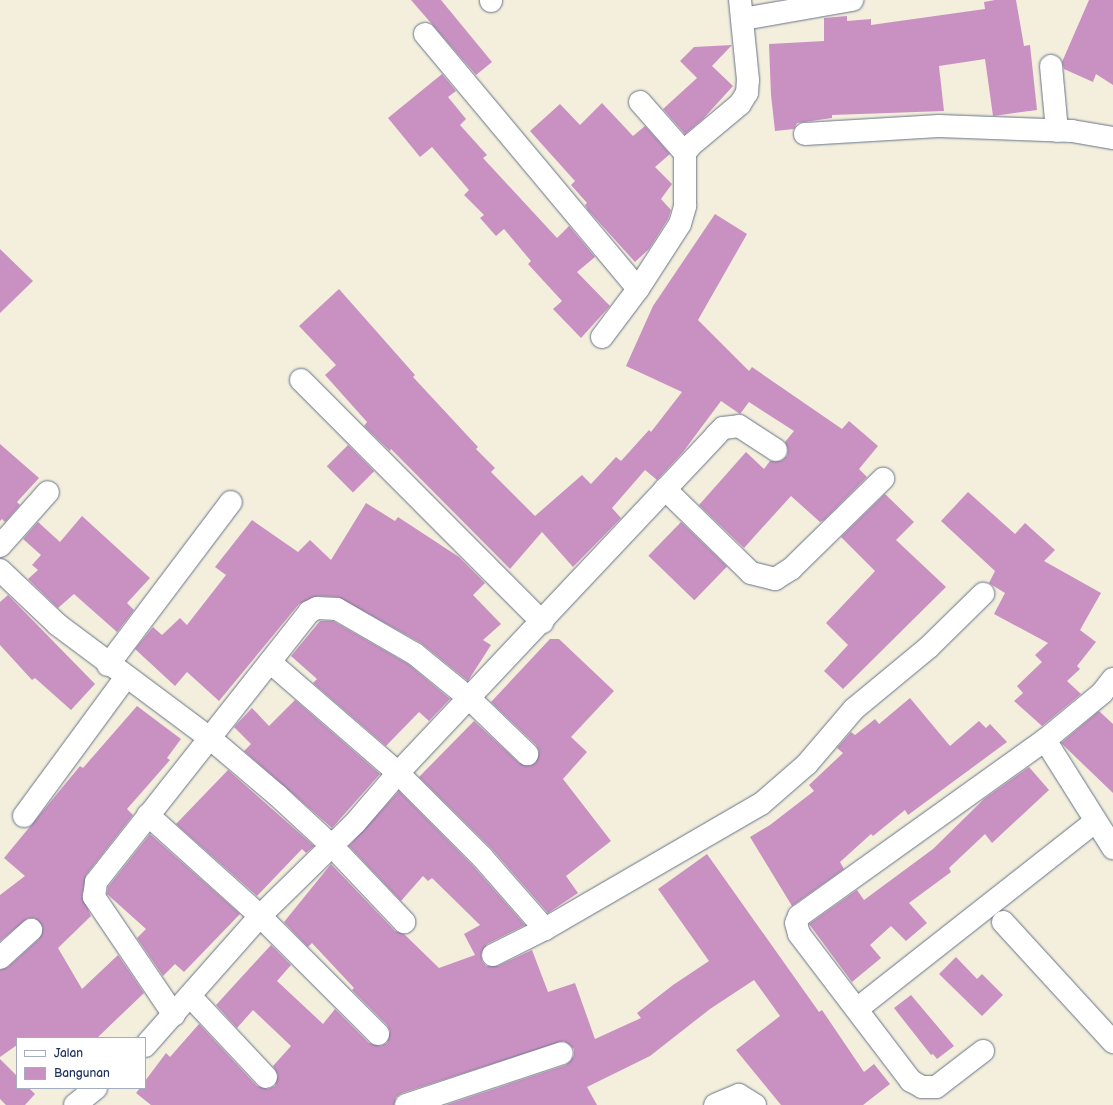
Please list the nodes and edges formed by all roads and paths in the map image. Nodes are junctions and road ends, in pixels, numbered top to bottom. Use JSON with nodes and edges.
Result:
{"nodes":[{"id":1,"x":852,"y":0,"type":"edge"},
{"id":2,"x":742,"y":10,"type":"edge"},
{"id":3,"x":425,"y":34,"type":"dead end"},
{"id":4,"x":1051,"y":66,"type":"dead end"},
{"id":5,"x":640,"y":102,"type":"dead end"},
{"id":6,"x":1057,"y":131,"type":"junction"},
{"id":7,"x":806,"y":134,"type":"dead end"},
{"id":8,"x":1113,"y":138,"type":"edge"},
{"id":9,"x":685,"y":153,"type":"junction"},
{"id":10,"x":638,"y":290,"type":"junction"},
{"id":11,"x":602,"y":337,"type":"dead end"},
{"id":12,"x":301,"y":380,"type":"dead end"},
{"id":13,"x":776,"y":450,"type":"dead end"},
{"id":14,"x":883,"y":479,"type":"dead end"},
{"id":15,"x":665,"y":489,"type":"junction"},
{"id":16,"x":48,"y":492,"type":"dead end"},
{"id":17,"x":230,"y":502,"type":"dead end"},
{"id":18,"x":0,"y":546,"type":"edge"},
{"id":19,"x":0,"y":570,"type":"edge"},
{"id":20,"x":983,"y":594,"type":"dead end"},
{"id":21,"x":542,"y":622,"type":"junction"},
{"id":22,"x":270,"y":662,"type":"junction"},
{"id":23,"x":108,"y":665,"type":"junction"},
{"id":24,"x":126,"y":676,"type":"junction"},
{"id":25,"x":1113,"y":679,"type":"edge"},
{"id":26,"x":469,"y":698,"type":"junction"},
{"id":27,"x":211,"y":739,"type":"junction"},
{"id":28,"x":1044,"y":740,"type":"junction"},
{"id":29,"x":527,"y":754,"type":"dead end"},
{"id":30,"x":398,"y":773,"type":"junction"},
{"id":31,"x":148,"y":815,"type":"junction"},
{"id":32,"x":24,"y":816,"type":"dead end"},
{"id":33,"x":1095,"y":822,"type":"junction"},
{"id":34,"x":332,"y":846,"type":"junction"},
{"id":35,"x":1113,"y":848,"type":"edge"},
{"id":36,"x":260,"y":916,"type":"junction"},
{"id":37,"x":404,"y":922,"type":"dead end"},
{"id":38,"x":1003,"y":922,"type":"dead end"},
{"id":39,"x":545,"y":929,"type":"junction"},
{"id":40,"x":31,"y":930,"type":"dead end"},
{"id":41,"x":493,"y":955,"type":"dead end"},
{"id":42,"x":0,"y":958,"type":"edge"},
{"id":43,"x":190,"y":996,"type":"junction"},
{"id":44,"x":857,"y":1009,"type":"junction"},
{"id":45,"x":174,"y":1015,"type":"junction"},
{"id":46,"x":378,"y":1034,"type":"dead end"},
{"id":47,"x":1113,"y":1042,"type":"edge"},
{"id":48,"x":146,"y":1045,"type":"edge"},
{"id":49,"x":983,"y":1051,"type":"dead end"},
{"id":50,"x":562,"y":1053,"type":"dead end"},
{"id":51,"x":266,"y":1077,"type":"dead end"},
{"id":52,"x":95,"y":1089,"type":"edge"},
{"id":53,"x":75,"y":1105,"type":"edge"},
{"id":54,"x":406,"y":1105,"type":"edge"},
{"id":55,"x":715,"y":1105,"type":"edge"},
{"id":56,"x":755,"y":1105,"type":"edge"}],
"edges":[{"from":1,"to":2,"type":"street"},
{"from":2,"to":9,"type":"street"},
{"from":3,"to":10,"type":"street"},
{"from":4,"to":6,"type":"street"},
{"from":5,"to":9,"type":"street"},
{"from":6,"to":7,"type":"street"},
{"from":6,"to":8,"type":"street"},
{"from":9,"to":10,"type":"street"},
{"from":10,"to":11,"type":"street"},
{"from":12,"to":21,"type":"street"},
{"from":13,"to":15,"type":"street"},
{"from":14,"to":15,"type":"street"},
{"from":15,"to":21,"type":"street"},
{"from":16,"to":18,"type":"street"},
{"from":17,"to":23,"type":"street"},
{"from":19,"to":23,"type":"street"},
{"from":20,"to":39,"type":"street"},
{"from":21,"to":26,"type":"street"},
{"from":22,"to":26,"type":"street"},
{"from":22,"to":27,"type":"street"},
{"from":22,"to":30,"type":"street"},
{"from":23,"to":24,"type":"street"},
{"from":24,"to":27,"type":"street"},
{"from":24,"to":32,"type":"street"},
{"from":25,"to":28,"type":"street"},
{"from":26,"to":29,"type":"street"},
{"from":26,"to":30,"type":"street"},
{"from":27,"to":31,"type":"street"},
{"from":27,"to":34,"type":"street"},
{"from":28,"to":33,"type":"street"},
{"from":28,"to":44,"type":"street"},
{"from":30,"to":34,"type":"street"},
{"from":30,"to":39,"type":"street"},
{"from":31,"to":36,"type":"street"},
{"from":31,"to":45,"type":"street"},
{"from":33,"to":35,"type":"street"},
{"from":33,"to":44,"type":"street"},
{"from":34,"to":36,"type":"street"},
{"from":34,"to":37,"type":"street"},
{"from":36,"to":43,"type":"street"},
{"from":36,"to":46,"type":"street"},
{"from":38,"to":47,"type":"street"},
{"from":39,"to":41,"type":"street"},
{"from":40,"to":42,"type":"street"},
{"from":43,"to":45,"type":"street"},
{"from":43,"to":51,"type":"street"},
{"from":44,"to":49,"type":"street"},
{"from":45,"to":48,"type":"street"},
{"from":50,"to":54,"type":"street"},
{"from":52,"to":53,"type":"street"},
{"from":55,"to":56,"type":"street"}]}
